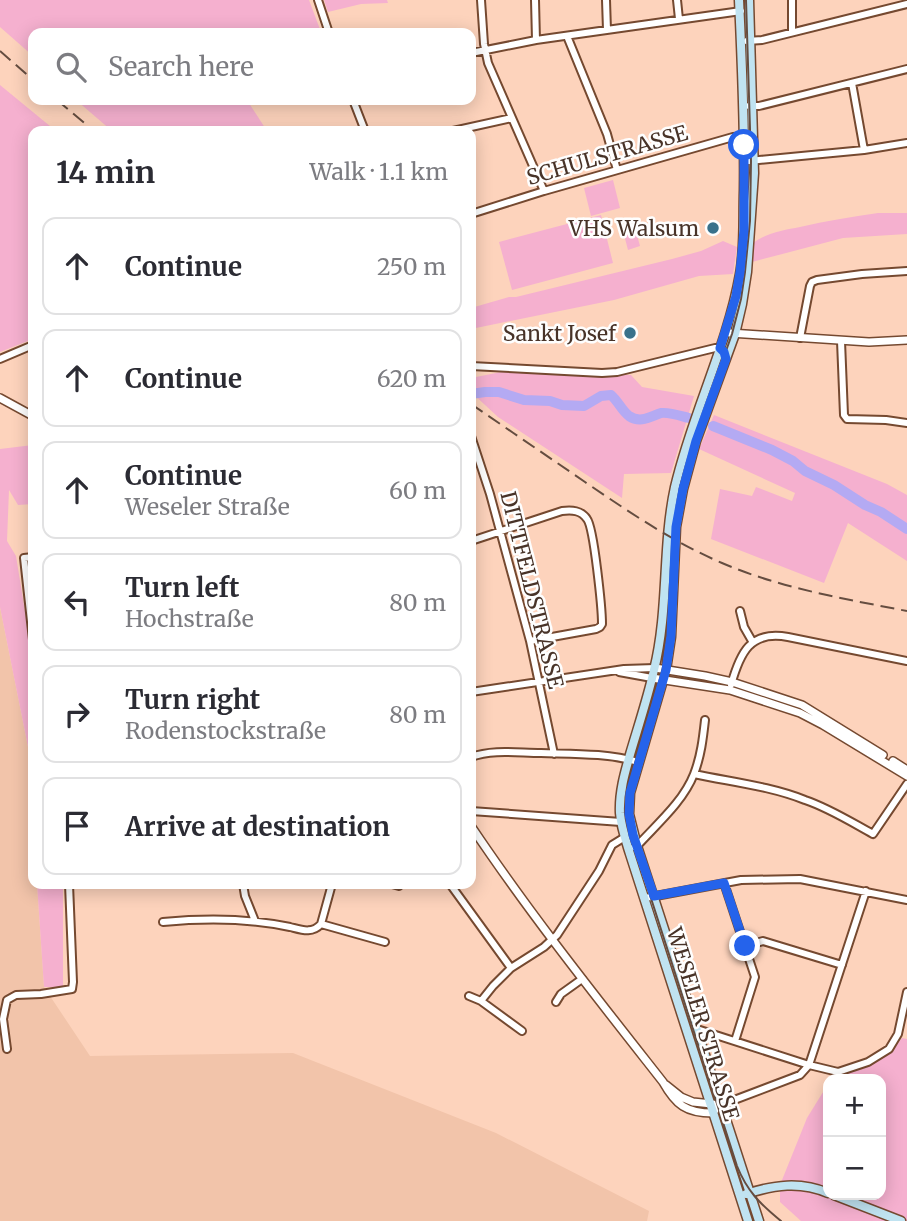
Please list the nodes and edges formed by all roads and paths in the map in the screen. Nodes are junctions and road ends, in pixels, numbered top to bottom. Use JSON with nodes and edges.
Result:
{"nodes":[{"id":1,"x":318,"y":0,"type":"edge"},
{"id":2,"x":481,"y":0,"type":"edge"},
{"id":3,"x":535,"y":0,"type":"edge"},
{"id":4,"x":606,"y":0,"type":"edge"},
{"id":5,"x":677,"y":0,"type":"edge"},
{"id":6,"x":739,"y":0,"type":"edge"},
{"id":7,"x":749,"y":0,"type":"edge"},
{"id":8,"x":792,"y":0,"type":"edge"},
{"id":9,"x":907,"y":4,"type":"edge"},
{"id":10,"x":740,"y":11,"type":"junction"},
{"id":11,"x":750,"y":11,"type":"junction"},
{"id":12,"x":679,"y":19,"type":"junction"},
{"id":13,"x":327,"y":28,"type":"edge"},
{"id":14,"x":607,"y":30,"type":"junction"},
{"id":15,"x":792,"y":32,"type":"junction"},
{"id":16,"x":567,"y":36,"type":"junction"},
{"id":17,"x":536,"y":40,"type":"junction"},
{"id":18,"x":746,"y":41,"type":"junction"},
{"id":19,"x":485,"y":50,"type":"junction"},
{"id":20,"x":476,"y":53,"type":"edge"},
{"id":21,"x":907,"y":69,"type":"edge"},
{"id":22,"x":852,"y":83,"type":"junction"},
{"id":23,"x":355,"y":105,"type":"edge"},
{"id":24,"x":753,"y":106,"type":"junction"},
{"id":25,"x":743,"y":107,"type":"junction"},
{"id":26,"x":512,"y":118,"type":"junction"},
{"id":27,"x":363,"y":126,"type":"edge"},
{"id":28,"x":476,"y":126,"type":"edge"},
{"id":29,"x":754,"y":135,"type":"junction"},
{"id":30,"x":744,"y":136,"type":"junction"},
{"id":31,"x":907,"y":143,"type":"edge"},
{"id":32,"x":864,"y":149,"type":"junction"},
{"id":33,"x":744,"y":161,"type":"junction"},
{"id":34,"x":754,"y":161,"type":"junction"},
{"id":35,"x":617,"y":170,"type":"junction"},
{"id":36,"x":544,"y":191,"type":"junction"},
{"id":37,"x":476,"y":212,"type":"edge"},
{"id":38,"x":907,"y":271,"type":"edge"},
{"id":39,"x":730,"y":333,"type":"junction"},
{"id":40,"x":800,"y":338,"type":"junction"},
{"id":41,"x":907,"y":340,"type":"edge"},
{"id":42,"x":841,"y":341,"type":"junction"},
{"id":43,"x":28,"y":347,"type":"edge"},
{"id":44,"x":720,"y":348,"type":"junction"},
{"id":45,"x":697,"y":353,"type":"junction"},
{"id":46,"x":0,"y":359,"type":"edge"},
{"id":47,"x":726,"y":359,"type":"junction"},
{"id":48,"x":715,"y":360,"type":"junction"},
{"id":49,"x":476,"y":366,"type":"edge"},
{"id":50,"x":0,"y":398,"type":"edge"},
{"id":51,"x":28,"y":413,"type":"edge"},
{"id":52,"x":907,"y":423,"type":"edge"},
{"id":53,"x":476,"y":453,"type":"edge"},
{"id":54,"x":500,"y":532,"type":"junction"},
{"id":55,"x":476,"y":539,"type":"edge"},
{"id":56,"x":28,"y":558,"type":"edge"},
{"id":57,"x":28,"y":599,"type":"edge"},
{"id":58,"x":740,"y":611,"type":"dead end"},
{"id":59,"x":530,"y":641,"type":"junction"},
{"id":60,"x":752,"y":641,"type":"junction"},
{"id":61,"x":907,"y":661,"type":"edge"},
{"id":62,"x":654,"y":673,"type":"junction"},
{"id":63,"x":665,"y":675,"type":"junction"},
{"id":64,"x":539,"y":682,"type":"junction"},
{"id":65,"x":731,"y":686,"type":"junction"},
{"id":66,"x":476,"y":691,"type":"edge"},
{"id":67,"x":705,"y":720,"type":"dead end"},
{"id":68,"x":554,"y":754,"type":"junction"},
{"id":69,"x":476,"y":756,"type":"edge"},
{"id":70,"x":629,"y":759,"type":"junction"},
{"id":71,"x":638,"y":762,"type":"junction"},
{"id":72,"x":907,"y":770,"type":"edge"},
{"id":73,"x":694,"y":774,"type":"junction"},
{"id":74,"x":907,"y":776,"type":"edge"},
{"id":75,"x":907,"y":784,"type":"edge"},
{"id":76,"x":476,"y":811,"type":"edge"},
{"id":77,"x":621,"y":822,"type":"junction"},
{"id":78,"x":476,"y":834,"type":"edge"},
{"id":79,"x":625,"y":837,"type":"junction"},
{"id":80,"x":633,"y":847,"type":"junction"},
{"id":81,"x":724,"y":883,"type":"junction"},
{"id":82,"x":69,"y":889,"type":"edge"},
{"id":83,"x":244,"y":889,"type":"edge"},
{"id":84,"x":331,"y":889,"type":"edge"},
{"id":85,"x":454,"y":889,"type":"edge"},
{"id":86,"x":866,"y":891,"type":"junction"},
{"id":87,"x":650,"y":897,"type":"junction"},
{"id":88,"x":907,"y":900,"type":"edge"},
{"id":89,"x":255,"y":921,"type":"junction"},
{"id":90,"x":163,"y":922,"type":"dead end"},
{"id":91,"x":321,"y":924,"type":"junction"},
{"id":92,"x":552,"y":940,"type":"junction"},
{"id":93,"x":385,"y":942,"type":"dead end"},
{"id":94,"x":745,"y":946,"type":"junction"},
{"id":95,"x":842,"y":965,"type":"junction"},
{"id":96,"x":511,"y":968,"type":"junction"},
{"id":97,"x":582,"y":979,"type":"junction"},
{"id":98,"x":907,"y":992,"type":"edge"},
{"id":99,"x":469,"y":996,"type":"dead end"},
{"id":100,"x":481,"y":1001,"type":"junction"},
{"id":101,"x":556,"y":1002,"type":"dead end"},
{"id":102,"x":697,"y":1029,"type":"junction"},
{"id":103,"x":522,"y":1031,"type":"dead end"},
{"id":104,"x":898,"y":1034,"type":"junction"},
{"id":105,"x":907,"y":1036,"type":"edge"},
{"id":106,"x":735,"y":1041,"type":"junction"},
{"id":107,"x":7,"y":1049,"type":"dead end"},
{"id":108,"x":810,"y":1065,"type":"junction"},
{"id":109,"x":663,"y":1082,"type":"junction"},
{"id":110,"x":710,"y":1103,"type":"junction"},
{"id":111,"x":721,"y":1105,"type":"junction"},
{"id":112,"x":713,"y":1113,"type":"junction"},
{"id":113,"x":823,"y":1190,"type":"edge"},
{"id":114,"x":750,"y":1193,"type":"junction"},
{"id":115,"x":739,"y":1196,"type":"junction"},
{"id":116,"x":847,"y":1200,"type":"edge"},
{"id":117,"x":748,"y":1221,"type":"edge"},
{"id":118,"x":760,"y":1221,"type":"edge"},
{"id":119,"x":901,"y":1221,"type":"edge"}],
"edges":[{"from":1,"to":13,"type":"street"},
{"from":2,"to":19,"type":"street"},
{"from":3,"to":17,"type":"street"},
{"from":4,"to":14,"type":"street"},
{"from":5,"to":12,"type":"street"},
{"from":6,"to":10,"type":"main road"},
{"from":7,"to":11,"type":"main road"},
{"from":8,"to":15,"type":"street"},
{"from":9,"to":15,"type":"street"},
{"from":10,"to":11,"type":"street"},
{"from":10,"to":12,"type":"street"},
{"from":10,"to":18,"type":"main road"},
{"from":11,"to":18,"type":"main road"},
{"from":12,"to":14,"type":"street"},
{"from":14,"to":16,"type":"street"},
{"from":15,"to":18,"type":"street"},
{"from":16,"to":17,"type":"street"},
{"from":16,"to":35,"type":"street"},
{"from":17,"to":19,"type":"street"},
{"from":18,"to":24,"type":"main road"},
{"from":18,"to":25,"type":"main road"},
{"from":19,"to":20,"type":"street"},
{"from":19,"to":26,"type":"street"},
{"from":21,"to":22,"type":"street"},
{"from":22,"to":24,"type":"street"},
{"from":22,"to":32,"type":"street"},
{"from":23,"to":27,"type":"street"},
{"from":24,"to":25,"type":"street"},
{"from":24,"to":29,"type":"main road"},
{"from":25,"to":30,"type":"main road"},
{"from":26,"to":28,"type":"street"},
{"from":26,"to":36,"type":"street"},
{"from":29,"to":30,"type":"street","name":"SCHULSTRASSE"},
{"from":29,"to":34,"type":"main road"},
{"from":30,"to":33,"type":"main road"},
{"from":30,"to":35,"type":"street","name":"SCHULSTRASSE"},
{"from":31,"to":32,"type":"street"},
{"from":32,"to":34,"type":"street"},
{"from":33,"to":34,"type":"street"},
{"from":33,"to":39,"type":"main road"},
{"from":34,"to":39,"type":"main road"},
{"from":35,"to":36,"type":"street","name":"SCHULSTRASSE"},
{"from":36,"to":37,"type":"street","name":"SCHULSTRASSE"},
{"from":38,"to":40,"type":"street"},
{"from":39,"to":40,"type":"street"},
{"from":39,"to":44,"type":"main road","name":"WESELER STRASSE"},
{"from":39,"to":47,"type":"main road"},
{"from":40,"to":42,"type":"street"},
{"from":41,"to":42,"type":"street"},
{"from":42,"to":52,"type":"street"},
{"from":43,"to":46,"type":"street"},
{"from":44,"to":45,"type":"street"},
{"from":44,"to":47,"type":"street"},
{"from":44,"to":48,"type":"main road","name":"WESELER STRASSE"},
{"from":45,"to":48,"type":"street"},
{"from":45,"to":49,"type":"street"},
{"from":47,"to":63,"type":"main road"},
{"from":48,"to":62,"type":"main road","name":"WESELER STRASSE"},
{"from":50,"to":51,"type":"street"},
{"from":53,"to":54,"type":"street","name":"DITTFELDSTRASSE"},
{"from":54,"to":55,"type":"street"},
{"from":54,"to":59,"type":"street","name":"DITTFELDSTRASSE"},
{"from":54,"to":59,"type":"street"},
{"from":56,"to":57,"type":"street"},
{"from":58,"to":60,"type":"street"},
{"from":59,"to":64,"type":"street","name":"DITTFELDSTRASSE"},
{"from":60,"to":61,"type":"street"},
{"from":60,"to":65,"type":"street"},
{"from":62,"to":63,"type":"street"},
{"from":62,"to":64,"type":"street"},
{"from":62,"to":70,"type":"main road","name":"WESELER STRASSE"},
{"from":63,"to":65,"type":"street"},
{"from":63,"to":71,"type":"main road"},
{"from":64,"to":66,"type":"street"},
{"from":64,"to":68,"type":"street","name":"DITTFELDSTRASSE"},
{"from":65,"to":72,"type":"street"},
{"from":65,"to":74,"type":"street"},
{"from":67,"to":73,"type":"street"},
{"from":68,"to":69,"type":"street"},
{"from":68,"to":70,"type":"street"},
{"from":70,"to":71,"type":"street"},
{"from":70,"to":77,"type":"main road","name":"WESELER STRASSE"},
{"from":71,"to":80,"type":"main road"},
{"from":73,"to":75,"type":"street"},
{"from":73,"to":80,"type":"street"},
{"from":76,"to":77,"type":"street"},
{"from":77,"to":79,"type":"main road","name":"WESELER STRASSE"},
{"from":78,"to":92,"type":"street"},
{"from":79,"to":80,"type":"main road","name":"WESELER STRASSE"},
{"from":79,"to":92,"type":"street"},
{"from":80,"to":87,"type":"main road","name":"WESELER STRASSE"},
{"from":81,"to":86,"type":"street"},
{"from":81,"to":87,"type":"street"},
{"from":81,"to":94,"type":"street"},
{"from":82,"to":107,"type":"street"},
{"from":83,"to":89,"type":"street"},
{"from":84,"to":91,"type":"street"},
{"from":85,"to":96,"type":"street"},
{"from":86,"to":88,"type":"street"},
{"from":86,"to":95,"type":"street"},
{"from":87,"to":102,"type":"main road","name":"WESELER STRASSE"},
{"from":87,"to":110,"type":"main road","name":"WESELER STRASSE"},
{"from":89,"to":90,"type":"street"},
{"from":89,"to":91,"type":"street"},
{"from":91,"to":93,"type":"street"},
{"from":92,"to":96,"type":"street"},
{"from":92,"to":97,"type":"street"},
{"from":94,"to":95,"type":"street"},
{"from":94,"to":106,"type":"street"},
{"from":95,"to":108,"type":"street"},
{"from":96,"to":100,"type":"street"},
{"from":97,"to":101,"type":"street"},
{"from":97,"to":109,"type":"street"},
{"from":98,"to":104,"type":"street"},
{"from":99,"to":100,"type":"street"},
{"from":100,"to":103,"type":"street"},
{"from":102,"to":106,"type":"street"},
{"from":102,"to":111,"type":"main road","name":"WESELER STRASSE"},
{"from":104,"to":105,"type":"street"},
{"from":104,"to":108,"type":"street"},
{"from":106,"to":108,"type":"street"},
{"from":108,"to":111,"type":"street"},
{"from":109,"to":110,"type":"street"},
{"from":109,"to":112,"type":"street"},
{"from":110,"to":111,"type":"street"},
{"from":110,"to":112,"type":"main road","name":"WESELER STRASSE"},
{"from":111,"to":112,"type":"street"},
{"from":111,"to":114,"type":"main road","name":"WESELER STRASSE"},
{"from":112,"to":115,"type":"main road","name":"WESELER STRASSE"},
{"from":113,"to":114,"type":"main road"},
{"from":114,"to":115,"type":"main road"},
{"from":114,"to":118,"type":"main road","name":"WESELER STRASSE"},
{"from":115,"to":117,"type":"main road","name":"WESELER STRASSE"},
{"from":116,"to":119,"type":"main road"}]}
